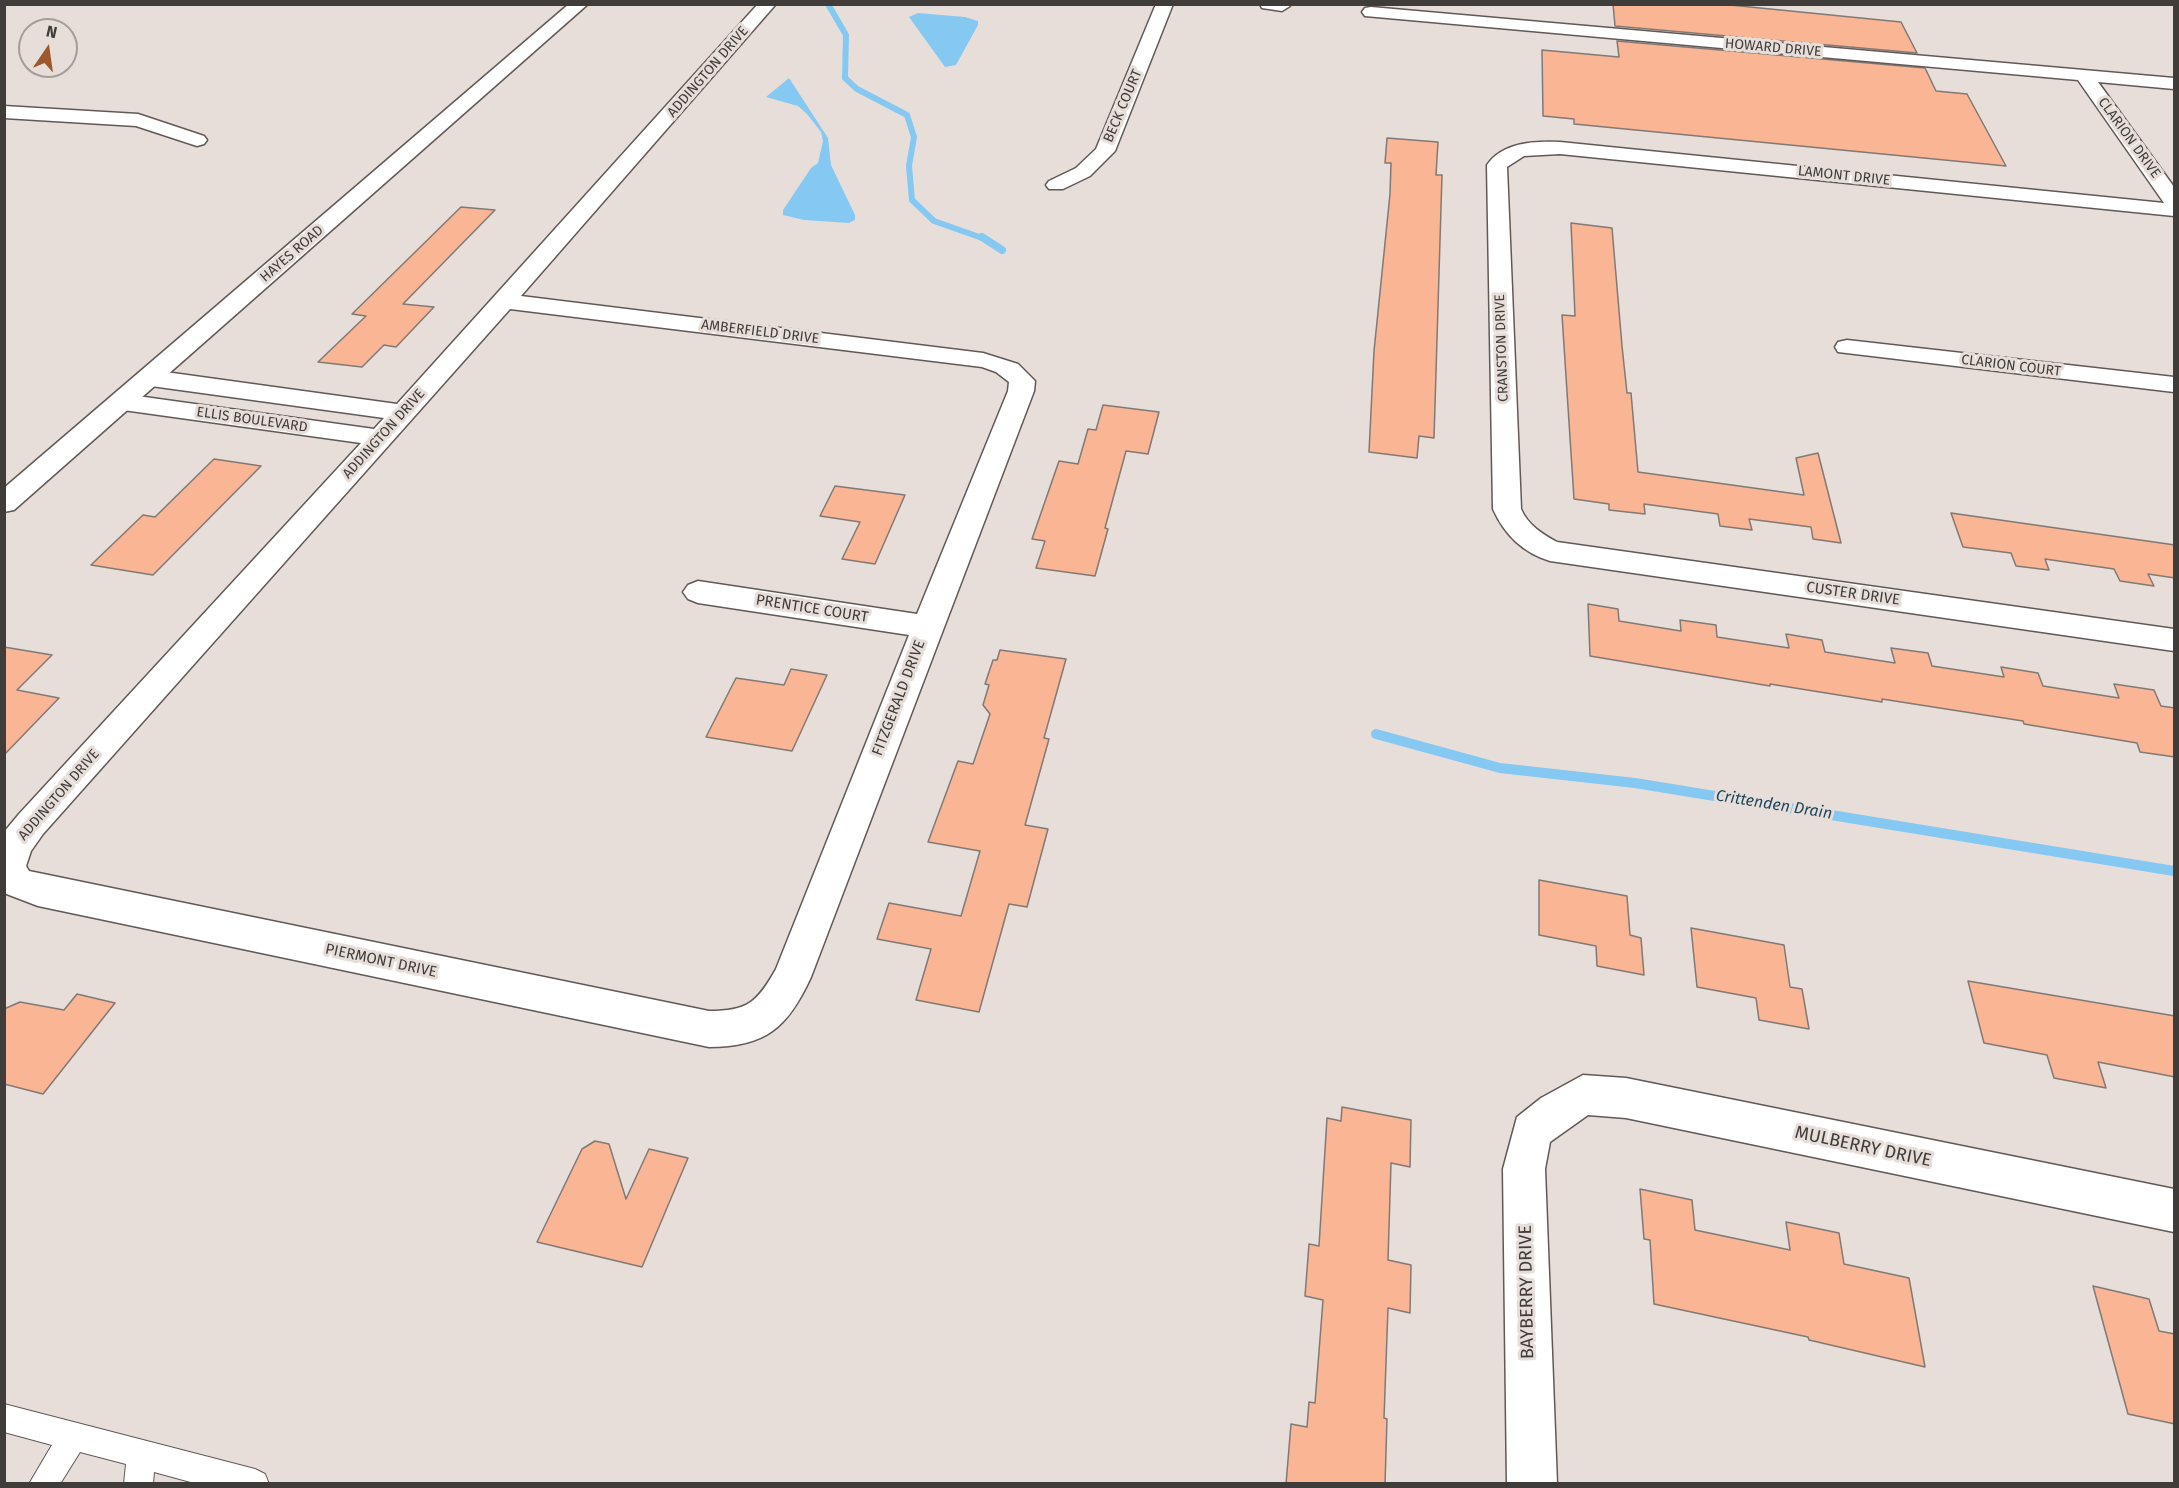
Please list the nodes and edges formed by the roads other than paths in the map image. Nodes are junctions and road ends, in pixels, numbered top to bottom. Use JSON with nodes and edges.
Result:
{"nodes":[{"id":1,"x":580,"y":4,"type":"edge"},
{"id":2,"x":768,"y":4,"type":"edge"},
{"id":3,"x":1165,"y":4,"type":"edge"},
{"id":4,"x":1572,"y":11,"type":"dead end"},
{"id":5,"x":1371,"y":12,"type":"dead end"},
{"id":6,"x":1574,"y":30,"type":"junction"},
{"id":7,"x":2084,"y":75,"type":"junction"},
{"id":8,"x":2175,"y":83,"type":"edge"},
{"id":9,"x":4,"y":112,"type":"edge"},
{"id":10,"x":197,"y":140,"type":"dead end"},
{"id":11,"x":1513,"y":152,"type":"joint"},
{"id":12,"x":1056,"y":185,"type":"dead end"},
{"id":13,"x":2175,"y":201,"type":"edge"},
{"id":14,"x":2175,"y":210,"type":"edge"},
{"id":15,"x":504,"y":301,"type":"junction"},
{"id":16,"x":1847,"y":347,"type":"dead end"},
{"id":17,"x":1014,"y":371,"type":"joint"},
{"id":18,"x":151,"y":378,"type":"junction"},
{"id":19,"x":2175,"y":386,"type":"edge"},
{"id":20,"x":123,"y":402,"type":"junction"},
{"id":21,"x":403,"y":413,"type":"junction"},
{"id":22,"x":381,"y":438,"type":"junction"},
{"id":23,"x":4,"y":503,"type":"edge"},
{"id":24,"x":1533,"y":542,"type":"joint"},
{"id":25,"x":698,"y":592,"type":"dead end"},
{"id":26,"x":927,"y":627,"type":"junction"},
{"id":27,"x":2175,"y":640,"type":"edge"},
{"id":28,"x":8,"y":867,"type":"joint"},
{"id":29,"x":763,"y":1020,"type":"joint"},
{"id":30,"x":1555,"y":1112,"type":"joint"},
{"id":31,"x":2175,"y":1211,"type":"edge"},
{"id":32,"x":4,"y":1418,"type":"edge"},
{"id":33,"x":74,"y":1436,"type":"junction"},
{"id":34,"x":142,"y":1454,"type":"junction"},
{"id":35,"x":43,"y":1484,"type":"edge"},
{"id":36,"x":138,"y":1484,"type":"edge"},
{"id":37,"x":255,"y":1484,"type":"edge"},
{"id":38,"x":1532,"y":1484,"type":"edge"}],
"edges":[{"from":1,"to":18,"type":"street","name":"HAYES ROAD"},
{"from":2,"to":15,"type":"street","name":"ADDINGTON DRIVE"},
{"from":3,"to":12,"type":"street","name":"BECK COURT"},
{"from":4,"to":6,"type":"street"},
{"from":5,"to":6,"type":"street","name":"HOWARD DRIVE"},
{"from":6,"to":7,"type":"street","name":"HOWARD DRIVE"},
{"from":7,"to":8,"type":"street","name":"HOWARD DRIVE"},
{"from":7,"to":13,"type":"street","name":"CLARION DRIVE"},
{"from":9,"to":10,"type":"street"},
{"from":11,"to":14,"type":"street","name":"LAMONT DRIVE"},
{"from":11,"to":24,"type":"street","name":"CRANSTON DRIVE"},
{"from":15,"to":17,"type":"street","name":"AMBERFIELD DRIVE"},
{"from":15,"to":21,"type":"street","name":"ADDINGTON DRIVE"},
{"from":16,"to":19,"type":"street","name":"CLARION COURT"},
{"from":17,"to":26,"type":"street","name":"FITZGERALD DRIVE"},
{"from":18,"to":20,"type":"street","name":"HAYES ROAD"},
{"from":18,"to":21,"type":"street","name":"ELLIS BOULEVARD"},
{"from":20,"to":22,"type":"street","name":"ELLIS BOULEVARD"},
{"from":20,"to":23,"type":"street","name":"HAYES ROAD"},
{"from":21,"to":22,"type":"street","name":"ADDINGTON DRIVE"},
{"from":22,"to":28,"type":"street","name":"ADDINGTON DRIVE"},
{"from":24,"to":27,"type":"street","name":"CUSTER DRIVE"},
{"from":25,"to":26,"type":"street","name":"PRENTICE COURT"},
{"from":26,"to":29,"type":"street","name":"FITZGERALD DRIVE"},
{"from":28,"to":29,"type":"street","name":"PIERMONT DRIVE"},
{"from":30,"to":31,"type":"street","name":"MULBERRY DRIVE"},
{"from":30,"to":38,"type":"street","name":"BAYBERRY DRIVE"},
{"from":32,"to":33,"type":"lane"},
{"from":33,"to":34,"type":"lane"},
{"from":33,"to":35,"type":"lane"},
{"from":34,"to":36,"type":"lane"},
{"from":34,"to":37,"type":"lane"}]}
